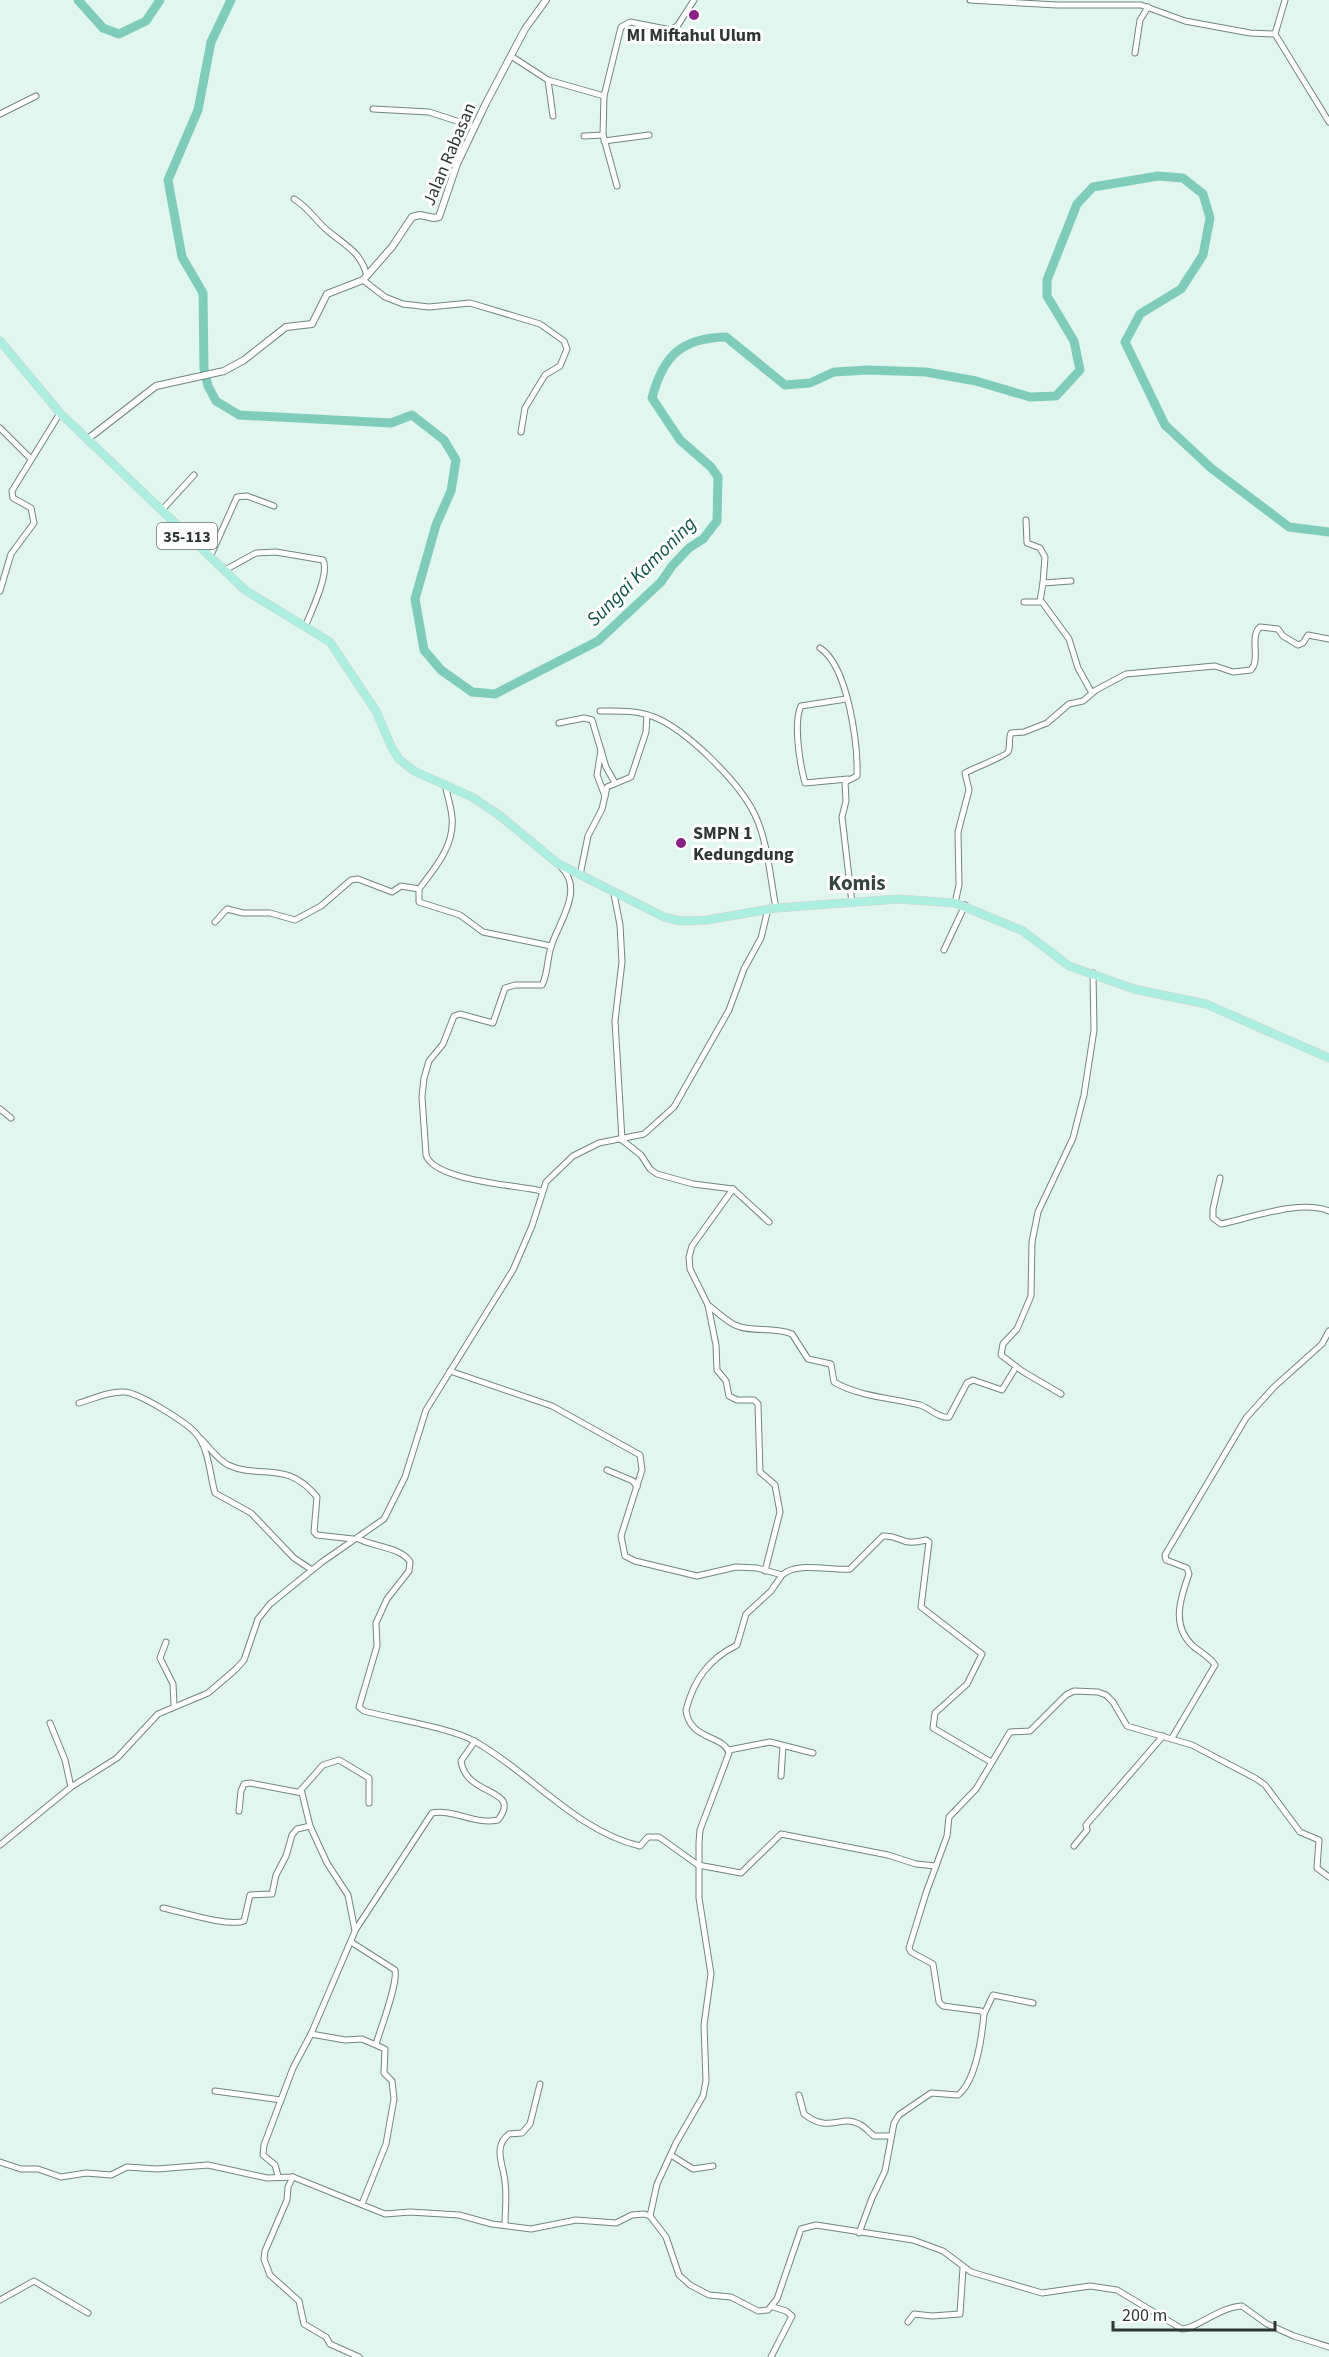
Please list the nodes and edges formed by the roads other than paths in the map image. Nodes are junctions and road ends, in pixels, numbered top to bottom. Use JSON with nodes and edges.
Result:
{"nodes":[{"id":1,"x":546,"y":0,"type":"edge"},
{"id":2,"x":693,"y":0,"type":"edge"},
{"id":3,"x":970,"y":0,"type":"edge"},
{"id":4,"x":1285,"y":0,"type":"edge"},
{"id":5,"x":1102,"y":2,"type":"edge"},
{"id":6,"x":1148,"y":7,"type":"junction"},
{"id":7,"x":1275,"y":34,"type":"junction"},
{"id":8,"x":1135,"y":52,"type":"dead end"},
{"id":9,"x":512,"y":56,"type":"junction"},
{"id":10,"x":548,"y":80,"type":"junction"},
{"id":11,"x":36,"y":96,"type":"dead end"},
{"id":12,"x":604,"y":96,"type":"junction"},
{"id":13,"x":373,"y":108,"type":"dead end"},
{"id":14,"x":0,"y":114,"type":"edge"},
{"id":15,"x":553,"y":116,"type":"dead end"},
{"id":16,"x":1329,"y":122,"type":"edge"},
{"id":17,"x":475,"y":127,"type":"junction"},
{"id":18,"x":649,"y":135,"type":"dead end"},
{"id":19,"x":584,"y":136,"type":"dead end"},
{"id":20,"x":604,"y":138,"type":"junction"},
{"id":21,"x":617,"y":186,"type":"dead end"},
{"id":22,"x":294,"y":199,"type":"dead end"},
{"id":23,"x":365,"y":278,"type":"junction"},
{"id":24,"x":0,"y":341,"type":"edge"},
{"id":25,"x":60,"y":412,"type":"junction"},
{"id":26,"x":0,"y":428,"type":"edge"},
{"id":27,"x":521,"y":432,"type":"dead end"},
{"id":28,"x":89,"y":438,"type":"junction"},
{"id":29,"x":31,"y":459,"type":"junction"},
{"id":30,"x":194,"y":475,"type":"dead end"},
{"id":31,"x":274,"y":506,"type":"dead end"},
{"id":32,"x":162,"y":510,"type":"junction"},
{"id":33,"x":1026,"y":520,"type":"dead end"},
{"id":34,"x":210,"y":557,"type":"junction"},
{"id":35,"x":225,"y":570,"type":"junction"},
{"id":36,"x":1071,"y":581,"type":"dead end"},
{"id":37,"x":1043,"y":583,"type":"junction"},
{"id":38,"x":0,"y":591,"type":"edge"},
{"id":39,"x":1024,"y":602,"type":"dead end"},
{"id":40,"x":1041,"y":602,"type":"junction"},
{"id":41,"x":305,"y":627,"type":"junction"},
{"id":42,"x":1329,"y":639,"type":"edge"},
{"id":43,"x":820,"y":648,"type":"dead end"},
{"id":44,"x":1092,"y":693,"type":"junction"},
{"id":45,"x":846,"y":699,"type":"junction"},
{"id":46,"x":600,"y":711,"type":"dead end"},
{"id":47,"x":647,"y":715,"type":"junction"},
{"id":48,"x":559,"y":723,"type":"dead end"},
{"id":49,"x":601,"y":750,"type":"junction"},
{"id":50,"x":848,"y":779,"type":"junction"},
{"id":51,"x":615,"y":783,"type":"junction"},
{"id":52,"x":445,"y":784,"type":"junction"},
{"id":53,"x":605,"y":796,"type":"junction"},
{"id":54,"x":557,"y":863,"type":"junction"},
{"id":55,"x":579,"y":875,"type":"junction"},
{"id":56,"x":419,"y":889,"type":"junction"},
{"id":57,"x":614,"y":894,"type":"junction"},
{"id":58,"x":852,"y":903,"type":"junction"},
{"id":59,"x":956,"y":903,"type":"junction"},
{"id":60,"x":965,"y":905,"type":"junction"},
{"id":61,"x":772,"y":909,"type":"junction"},
{"id":62,"x":215,"y":922,"type":"dead end"},
{"id":63,"x":551,"y":946,"type":"junction"},
{"id":64,"x":944,"y":950,"type":"dead end"},
{"id":65,"x":1093,"y":973,"type":"junction"},
{"id":66,"x":1329,"y":1058,"type":"edge"},
{"id":67,"x":0,"y":1108,"type":"edge"},
{"id":68,"x":11,"y":1118,"type":"dead end"},
{"id":69,"x":622,"y":1140,"type":"junction"},
{"id":70,"x":1220,"y":1178,"type":"dead end"},
{"id":71,"x":732,"y":1189,"type":"junction"},
{"id":72,"x":541,"y":1191,"type":"junction"},
{"id":73,"x":1329,"y":1211,"type":"edge"},
{"id":74,"x":769,"y":1222,"type":"dead end"},
{"id":75,"x":708,"y":1305,"type":"junction"},
{"id":76,"x":1329,"y":1331,"type":"edge"},
{"id":77,"x":1016,"y":1367,"type":"junction"},
{"id":78,"x":450,"y":1371,"type":"junction"},
{"id":79,"x":1061,"y":1394,"type":"dead end"},
{"id":80,"x":79,"y":1403,"type":"dead end"},
{"id":81,"x":199,"y":1436,"type":"junction"},
{"id":82,"x":607,"y":1470,"type":"dead end"},
{"id":83,"x":637,"y":1488,"type":"junction"},
{"id":84,"x":356,"y":1539,"type":"junction"},
{"id":85,"x":312,"y":1570,"type":"junction"},
{"id":86,"x":765,"y":1571,"type":"junction"},
{"id":87,"x":782,"y":1575,"type":"junction"},
{"id":88,"x":166,"y":1642,"type":"dead end"},
{"id":89,"x":174,"y":1705,"type":"junction"},
{"id":90,"x":50,"y":1723,"type":"dead end"},
{"id":91,"x":1163,"y":1736,"type":"junction"},
{"id":92,"x":1172,"y":1738,"type":"junction"},
{"id":93,"x":475,"y":1741,"type":"junction"},
{"id":94,"x":783,"y":1746,"type":"junction"},
{"id":95,"x":729,"y":1750,"type":"junction"},
{"id":96,"x":813,"y":1753,"type":"dead end"},
{"id":97,"x":991,"y":1762,"type":"junction"},
{"id":98,"x":781,"y":1776,"type":"dead end"},
{"id":99,"x":71,"y":1787,"type":"junction"},
{"id":100,"x":300,"y":1791,"type":"junction"},
{"id":101,"x":369,"y":1803,"type":"dead end"},
{"id":102,"x":239,"y":1811,"type":"dead end"},
{"id":103,"x":310,"y":1826,"type":"junction"},
{"id":104,"x":0,"y":1845,"type":"edge"},
{"id":105,"x":1074,"y":1846,"type":"dead end"},
{"id":106,"x":698,"y":1865,"type":"junction"},
{"id":107,"x":936,"y":1866,"type":"junction"},
{"id":108,"x":1329,"y":1877,"type":"edge"},
{"id":109,"x":163,"y":1908,"type":"dead end"},
{"id":110,"x":355,"y":1930,"type":"junction"},
{"id":111,"x":351,"y":1942,"type":"junction"},
{"id":112,"x":1033,"y":2003,"type":"dead end"},
{"id":113,"x":984,"y":2014,"type":"junction"},
{"id":114,"x":311,"y":2034,"type":"junction"},
{"id":115,"x":376,"y":2044,"type":"junction"},
{"id":116,"x":540,"y":2084,"type":"dead end"},
{"id":117,"x":215,"y":2091,"type":"dead end"},
{"id":118,"x":799,"y":2095,"type":"dead end"},
{"id":119,"x":281,"y":2100,"type":"junction"},
{"id":120,"x":891,"y":2136,"type":"junction"},
{"id":121,"x":671,"y":2155,"type":"junction"},
{"id":122,"x":0,"y":2162,"type":"edge"},
{"id":123,"x":713,"y":2166,"type":"dead end"},
{"id":124,"x":278,"y":2176,"type":"junction"},
{"id":125,"x":293,"y":2177,"type":"junction"},
{"id":126,"x":362,"y":2204,"type":"junction"},
{"id":127,"x":650,"y":2216,"type":"junction"},
{"id":128,"x":505,"y":2225,"type":"junction"},
{"id":129,"x":859,"y":2233,"type":"junction"},
{"id":130,"x":963,"y":2268,"type":"junction"},
{"id":131,"x":0,"y":2300,"type":"edge"},
{"id":132,"x":773,"y":2307,"type":"junction"},
{"id":133,"x":88,"y":2313,"type":"dead end"},
{"id":134,"x":908,"y":2322,"type":"dead end"},
{"id":135,"x":1329,"y":2346,"type":"edge"},
{"id":136,"x":359,"y":2357,"type":"edge"},
{"id":137,"x":771,"y":2357,"type":"edge"}],
"edges":[{"from":1,"to":9,"type":"street","name":"Jalan Rabasan"},
{"from":2,"to":12,"type":"street"},
{"from":3,"to":5,"type":"street"},
{"from":4,"to":7,"type":"street"},
{"from":5,"to":6,"type":"street"},
{"from":6,"to":7,"type":"street"},
{"from":6,"to":8,"type":"street"},
{"from":7,"to":16,"type":"street"},
{"from":9,"to":10,"type":"street"},
{"from":9,"to":17,"type":"street","name":"Jalan Rabasan"},
{"from":10,"to":12,"type":"street"},
{"from":10,"to":15,"type":"street"},
{"from":11,"to":14,"type":"street"},
{"from":12,"to":20,"type":"street"},
{"from":13,"to":17,"type":"street"},
{"from":17,"to":23,"type":"street","name":"Jalan Rabasan"},
{"from":18,"to":20,"type":"street"},
{"from":19,"to":20,"type":"street"},
{"from":20,"to":21,"type":"street"},
{"from":22,"to":23,"type":"street"},
{"from":23,"to":27,"type":"street"},
{"from":23,"to":28,"type":"street"},
{"from":24,"to":25,"type":"main road","number":"35-113"},
{"from":25,"to":28,"type":"main road","number":"35-113"},
{"from":25,"to":29,"type":"street"},
{"from":26,"to":29,"type":"street"},
{"from":28,"to":32,"type":"main road","number":"35-113"},
{"from":29,"to":38,"type":"street"},
{"from":30,"to":32,"type":"street"},
{"from":31,"to":34,"type":"street"},
{"from":32,"to":34,"type":"main road","number":"35-113"},
{"from":33,"to":37,"type":"street"},
{"from":34,"to":35,"type":"main road","number":"35-113"},
{"from":35,"to":41,"type":"main road","number":"35-113"},
{"from":35,"to":41,"type":"street"},
{"from":36,"to":37,"type":"street"},
{"from":37,"to":40,"type":"street"},
{"from":39,"to":40,"type":"street"},
{"from":40,"to":44,"type":"street"},
{"from":41,"to":52,"type":"main road","number":"35-113"},
{"from":42,"to":44,"type":"street"},
{"from":43,"to":45,"type":"street"},
{"from":44,"to":59,"type":"street"},
{"from":45,"to":50,"type":"street"},
{"from":45,"to":50,"type":"street"},
{"from":46,"to":47,"type":"street"},
{"from":47,"to":51,"type":"street"},
{"from":47,"to":61,"type":"street"},
{"from":48,"to":49,"type":"street"},
{"from":49,"to":51,"type":"street"},
{"from":49,"to":53,"type":"street"},
{"from":50,"to":58,"type":"street"},
{"from":51,"to":53,"type":"street"},
{"from":52,"to":54,"type":"main road","number":"35-113"},
{"from":52,"to":56,"type":"street"},
{"from":53,"to":55,"type":"street"},
{"from":54,"to":55,"type":"main road","number":"35-113"},
{"from":54,"to":63,"type":"street"},
{"from":55,"to":57,"type":"main road","number":"35-113"},
{"from":56,"to":62,"type":"street"},
{"from":56,"to":63,"type":"street"},
{"from":57,"to":61,"type":"main road","number":"35-113"},
{"from":57,"to":69,"type":"street"},
{"from":58,"to":59,"type":"main road","number":"35-113"},
{"from":58,"to":61,"type":"main road","number":"35-113"},
{"from":59,"to":60,"type":"main road","number":"35-113"},
{"from":60,"to":64,"type":"street"},
{"from":60,"to":65,"type":"main road","number":"35-113"},
{"from":61,"to":69,"type":"street"},
{"from":63,"to":72,"type":"street"},
{"from":65,"to":66,"type":"main road","number":"35-113"},
{"from":65,"to":77,"type":"street"},
{"from":67,"to":68,"type":"street"},
{"from":69,"to":71,"type":"street"},
{"from":69,"to":72,"type":"street"},
{"from":70,"to":73,"type":"street"},
{"from":71,"to":74,"type":"street"},
{"from":71,"to":75,"type":"street"},
{"from":72,"to":78,"type":"street"},
{"from":75,"to":77,"type":"street"},
{"from":75,"to":86,"type":"street"},
{"from":76,"to":92,"type":"street"},
{"from":77,"to":79,"type":"street"},
{"from":78,"to":83,"type":"street"},
{"from":78,"to":84,"type":"street"},
{"from":80,"to":81,"type":"street"},
{"from":81,"to":84,"type":"street"},
{"from":81,"to":85,"type":"street"},
{"from":82,"to":83,"type":"street"},
{"from":83,"to":86,"type":"street"},
{"from":84,"to":85,"type":"street"},
{"from":84,"to":93,"type":"street"},
{"from":85,"to":89,"type":"street"},
{"from":86,"to":87,"type":"street"},
{"from":87,"to":95,"type":"street"},
{"from":87,"to":97,"type":"street"},
{"from":88,"to":89,"type":"street"},
{"from":89,"to":99,"type":"street"},
{"from":90,"to":99,"type":"street"},
{"from":91,"to":92,"type":"street"},
{"from":91,"to":97,"type":"street"},
{"from":91,"to":105,"type":"street"},
{"from":92,"to":108,"type":"street"},
{"from":93,"to":106,"type":"street"},
{"from":93,"to":110,"type":"street"},
{"from":94,"to":95,"type":"street"},
{"from":94,"to":96,"type":"street"},
{"from":94,"to":98,"type":"street"},
{"from":95,"to":106,"type":"street"},
{"from":97,"to":107,"type":"street"},
{"from":99,"to":104,"type":"street"},
{"from":100,"to":101,"type":"street"},
{"from":100,"to":102,"type":"street"},
{"from":100,"to":103,"type":"street"},
{"from":103,"to":109,"type":"street"},
{"from":103,"to":110,"type":"street"},
{"from":106,"to":107,"type":"street"},
{"from":106,"to":121,"type":"street"},
{"from":107,"to":113,"type":"street"},
{"from":110,"to":111,"type":"street"},
{"from":111,"to":114,"type":"street"},
{"from":111,"to":115,"type":"street"},
{"from":112,"to":113,"type":"street"},
{"from":113,"to":120,"type":"street"},
{"from":114,"to":115,"type":"street"},
{"from":114,"to":119,"type":"street"},
{"from":115,"to":126,"type":"street"},
{"from":116,"to":128,"type":"street"},
{"from":117,"to":119,"type":"street"},
{"from":118,"to":120,"type":"street"},
{"from":119,"to":124,"type":"street"},
{"from":120,"to":129,"type":"street"},
{"from":121,"to":123,"type":"street"},
{"from":121,"to":127,"type":"street"},
{"from":122,"to":124,"type":"street"},
{"from":124,"to":125,"type":"street"},
{"from":125,"to":126,"type":"street"},
{"from":125,"to":136,"type":"street"},
{"from":126,"to":128,"type":"street"},
{"from":127,"to":128,"type":"street"},
{"from":127,"to":132,"type":"street"},
{"from":129,"to":130,"type":"street"},
{"from":129,"to":132,"type":"street"},
{"from":130,"to":134,"type":"street"},
{"from":130,"to":135,"type":"street"},
{"from":131,"to":133,"type":"street"},
{"from":132,"to":137,"type":"street"}]}
